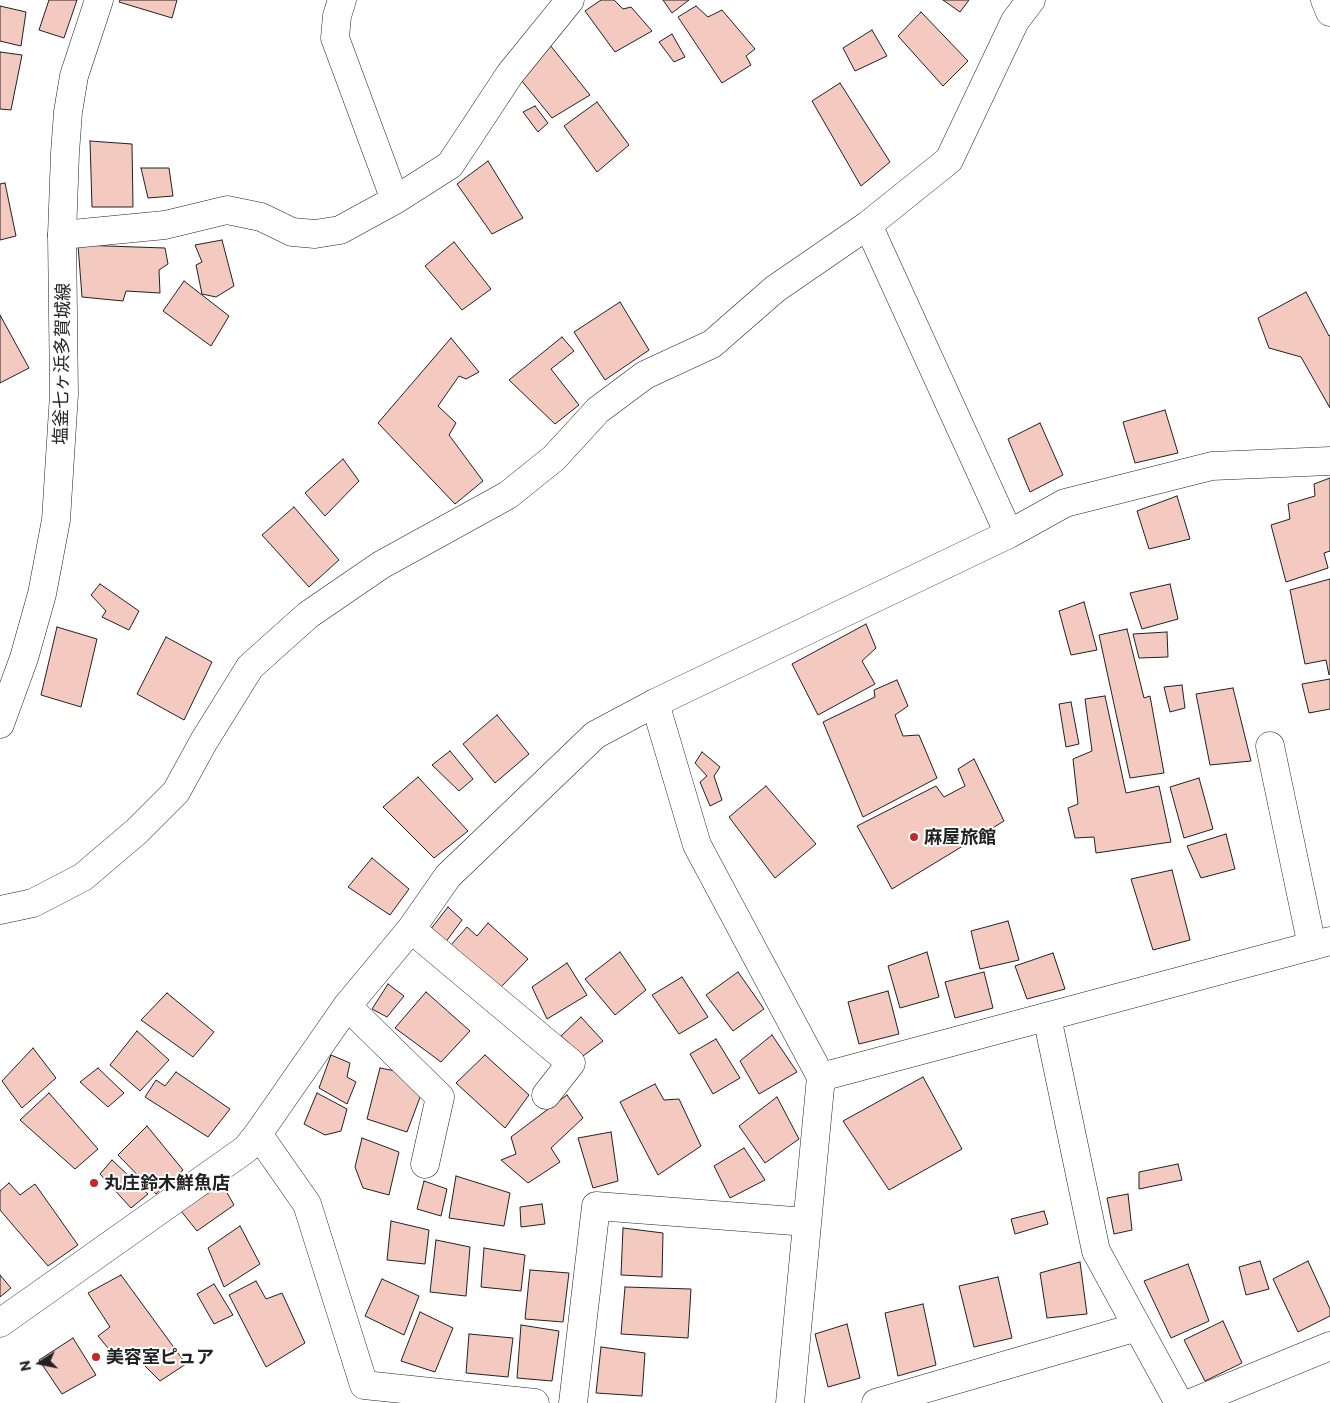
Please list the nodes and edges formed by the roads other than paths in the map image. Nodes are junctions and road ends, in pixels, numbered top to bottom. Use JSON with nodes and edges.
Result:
{"nodes":[{"id":1,"x":99,"y":0,"type":"edge"},
{"id":2,"x":342,"y":0,"type":"edge"},
{"id":3,"x":570,"y":0,"type":"edge"},
{"id":4,"x":1031,"y":0,"type":"edge"},
{"id":5,"x":1325,"y":0,"type":"edge"},
{"id":6,"x":1330,"y":12,"type":"edge"},
{"id":7,"x":395,"y":200,"type":"junction"},
{"id":8,"x":868,"y":225,"type":"junction"},
{"id":9,"x":62,"y":235,"type":"junction"},
{"id":10,"x":1330,"y":461,"type":"edge"},
{"id":11,"x":1009,"y":534,"type":"junction"},
{"id":12,"x":655,"y":703,"type":"junction"},
{"id":13,"x":0,"y":724,"type":"edge"},
{"id":14,"x":1270,"y":746,"type":"dead end"},
{"id":15,"x":0,"y":910,"type":"edge"},
{"id":16,"x":411,"y":930,"type":"junction"},
{"id":17,"x":1321,"y":944,"type":"edge"},
{"id":18,"x":347,"y":1006,"type":"junction"},
{"id":19,"x":1047,"y":1017,"type":"junction"},
{"id":20,"x":821,"y":1077,"type":"junction"},
{"id":21,"x":546,"y":1095,"type":"dead end"},
{"id":22,"x":258,"y":1134,"type":"junction"},
{"id":23,"x":425,"y":1164,"type":"dead end"},
{"id":24,"x":807,"y":1222,"type":"junction"},
{"id":25,"x":0,"y":1323,"type":"edge"},
{"id":26,"x":1137,"y":1327,"type":"junction"},
{"id":27,"x":1330,"y":1346,"type":"edge"},
{"id":28,"x":535,"y":1403,"type":"edge"},
{"id":29,"x":574,"y":1403,"type":"edge"},
{"id":30,"x":790,"y":1403,"type":"edge"},
{"id":31,"x":876,"y":1403,"type":"edge"},
{"id":32,"x":1179,"y":1403,"type":"edge"},
{"id":33,"x":1191,"y":1403,"type":"edge"}],
"edges":[{"from":1,"to":9,"type":"street","name":"塩釜七ヶ浜多賀城線"},
{"from":2,"to":7,"type":"street"},
{"from":3,"to":7,"type":"street"},
{"from":4,"to":8,"type":"street"},
{"from":5,"to":6,"type":"street"},
{"from":7,"to":9,"type":"street"},
{"from":8,"to":11,"type":"street"},
{"from":8,"to":15,"type":"street"},
{"from":9,"to":13,"type":"street","name":"塩釜七ヶ浜多賀城線"},
{"from":10,"to":11,"type":"street"},
{"from":11,"to":12,"type":"street"},
{"from":12,"to":16,"type":"street"},
{"from":12,"to":20,"type":"street"},
{"from":14,"to":17,"type":"street"},
{"from":16,"to":18,"type":"street"},
{"from":16,"to":21,"type":"street"},
{"from":17,"to":19,"type":"street"},
{"from":18,"to":22,"type":"street"},
{"from":18,"to":23,"type":"street"},
{"from":19,"to":20,"type":"street"},
{"from":19,"to":26,"type":"street"},
{"from":20,"to":24,"type":"street"},
{"from":22,"to":25,"type":"street"},
{"from":22,"to":28,"type":"street"},
{"from":24,"to":29,"type":"street"},
{"from":24,"to":30,"type":"street"},
{"from":26,"to":31,"type":"street"},
{"from":26,"to":32,"type":"street"},
{"from":27,"to":33,"type":"street"}]}
